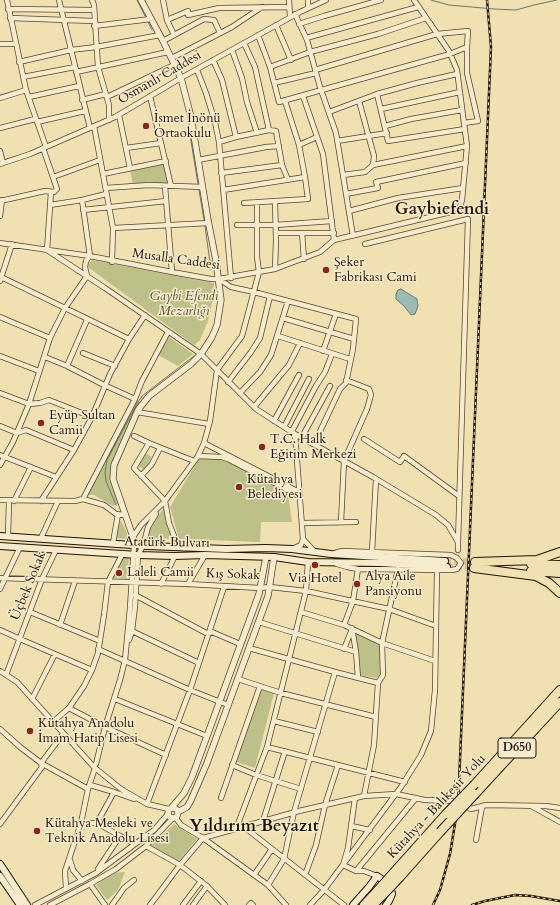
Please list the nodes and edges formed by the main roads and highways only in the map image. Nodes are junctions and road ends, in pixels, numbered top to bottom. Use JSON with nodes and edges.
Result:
{"nodes":[{"id":1,"x":0,"y":536,"type":"edge"},
{"id":2,"x":0,"y":546,"type":"edge"},
{"id":3,"x":266,"y":548,"type":"junction"},
{"id":4,"x":560,"y":552,"type":"edge"},
{"id":5,"x":266,"y":557,"type":"junction"},
{"id":6,"x":474,"y":565,"type":"junction"},
{"id":7,"x":560,"y":565,"type":"edge"},
{"id":8,"x":560,"y":573,"type":"edge"},
{"id":9,"x":560,"y":593,"type":"edge"},
{"id":10,"x":560,"y":686,"type":"edge"},
{"id":11,"x":560,"y":690,"type":"edge"},
{"id":12,"x":560,"y":702,"type":"edge"},
{"id":13,"x":549,"y":703,"type":"junction"},
{"id":14,"x":0,"y":864,"type":"edge"},
{"id":15,"x":0,"y":876,"type":"edge"},
{"id":16,"x":380,"y":892,"type":"junction"},
{"id":17,"x":20,"y":905,"type":"edge"},
{"id":18,"x":27,"y":905,"type":"edge"},
{"id":19,"x":353,"y":905,"type":"edge"},
{"id":20,"x":364,"y":905,"type":"edge"},
{"id":21,"x":373,"y":905,"type":"edge"},
{"id":22,"x":386,"y":905,"type":"edge"}],
"edges":[{"from":1,"to":3,"type":"main road","name":"Atatürk Bulvarı"},
{"from":2,"to":5,"type":"main road","name":"Atatürk Bulvarı"},
{"from":3,"to":5,"type":"main road"},
{"from":3,"to":5,"type":"main road","name":"Atatürk Bulvarı"},
{"from":4,"to":6,"type":"highway"},
{"from":6,"to":7,"type":"highway"},
{"from":6,"to":8,"type":"highway"},
{"from":6,"to":9,"type":"highway"},
{"from":10,"to":13,"type":"highway"},
{"from":11,"to":13,"type":"highway","name":"Kütahya - Balıkesir Yolu","number":"D650"},
{"from":12,"to":16,"type":"highway","name":"Kütahya - Balıkesir Yolu","number":"D650","bridge":true},
{"from":13,"to":16,"type":"highway","name":"Kütahya - Balıkesir Yolu","number":"D650","bridge":true},
{"from":14,"to":18,"type":"main road"},
{"from":15,"to":17,"type":"main road"},
{"from":16,"to":20,"type":"highway","name":"Kütahya - Balıkesir Yolu","number":"D650"},
{"from":16,"to":21,"type":"highway","name":"Kütahya - Balıkesir Yolu","number":"D650"},
{"from":19,"to":22,"type":"main road"}]}
